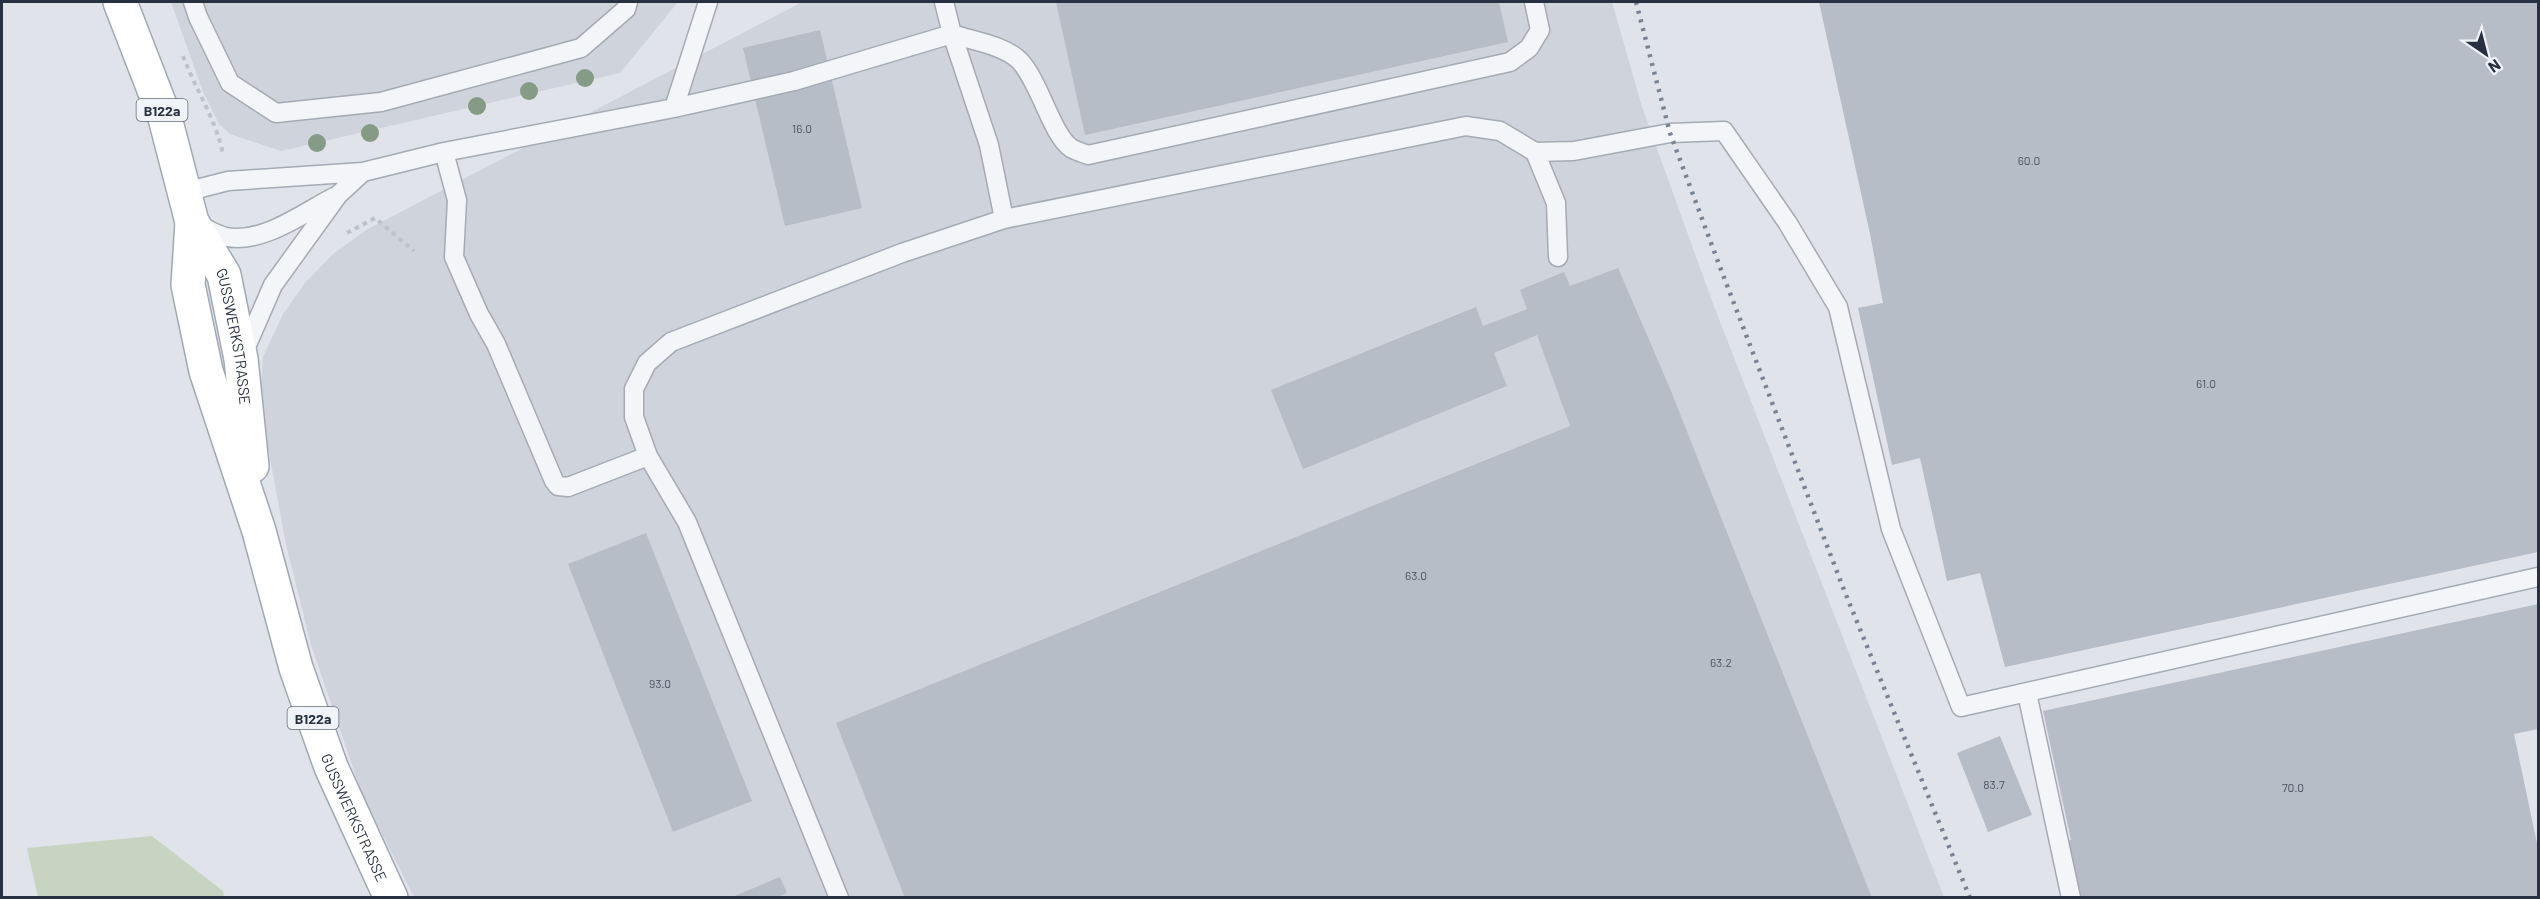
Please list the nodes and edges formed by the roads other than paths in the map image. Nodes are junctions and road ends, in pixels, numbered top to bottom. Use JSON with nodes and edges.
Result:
{"nodes":[{"id":1,"x":120,"y":2,"type":"edge"},
{"id":2,"x":194,"y":2,"type":"edge"},
{"id":3,"x":628,"y":2,"type":"edge"},
{"id":4,"x":708,"y":2,"type":"edge"},
{"id":5,"x":945,"y":2,"type":"edge"},
{"id":6,"x":1534,"y":2,"type":"edge"},
{"id":7,"x":952,"y":34,"type":"junction"},
{"id":8,"x":674,"y":108,"type":"junction"},
{"id":9,"x":444,"y":152,"type":"junction"},
{"id":10,"x":1535,"y":152,"type":"junction"},
{"id":11,"x":363,"y":172,"type":"junction"},
{"id":12,"x":338,"y":195,"type":"junction"},
{"id":13,"x":188,"y":207,"type":"junction"},
{"id":14,"x":1004,"y":219,"type":"junction"},
{"id":15,"x":1558,"y":256,"type":"dead end"},
{"id":16,"x":241,"y":359,"type":"junction"},
{"id":17,"x":648,"y":456,"type":"junction"},
{"id":18,"x":259,"y":531,"type":"junction"},
{"id":19,"x":2538,"y":576,"type":"edge"},
{"id":20,"x":2027,"y":693,"type":"junction"},
{"id":21,"x":391,"y":897,"type":"edge"},
{"id":22,"x":839,"y":897,"type":"edge"},
{"id":23,"x":2071,"y":897,"type":"edge"}],
"edges":[{"from":1,"to":13,"type":"main road","name":"GUSSWERKSTRASSE","number":"B122a"},
{"from":2,"to":3,"type":"lane"},
{"from":4,"to":8,"type":"lane"},
{"from":5,"to":7,"type":"lane"},
{"from":6,"to":7,"type":"lane"},
{"from":7,"to":8,"type":"lane"},
{"from":7,"to":14,"type":"lane"},
{"from":8,"to":9,"type":"lane"},
{"from":9,"to":11,"type":"lane"},
{"from":9,"to":17,"type":"lane"},
{"from":10,"to":14,"type":"lane"},
{"from":10,"to":15,"type":"lane"},
{"from":10,"to":20,"type":"lane"},
{"from":11,"to":12,"type":"lane"},
{"from":11,"to":13,"type":"lane"},
{"from":12,"to":13,"type":"lane"},
{"from":12,"to":16,"type":"lane"},
{"from":13,"to":16,"type":"main road","name":"GUSSWERKSTRASSE","number":"B122a"},
{"from":13,"to":18,"type":"main road","name":"GUSSWERKSTRASSE","number":"B122a"},
{"from":14,"to":17,"type":"lane"},
{"from":16,"to":18,"type":"main road","name":"GUSSWERKSTRASSE","number":"B122a"},
{"from":17,"to":22,"type":"lane"},
{"from":18,"to":21,"type":"main road","name":"GUSSWERKSTRASSE","number":"B122a"},
{"from":19,"to":20,"type":"lane"},
{"from":20,"to":23,"type":"lane"}]}
